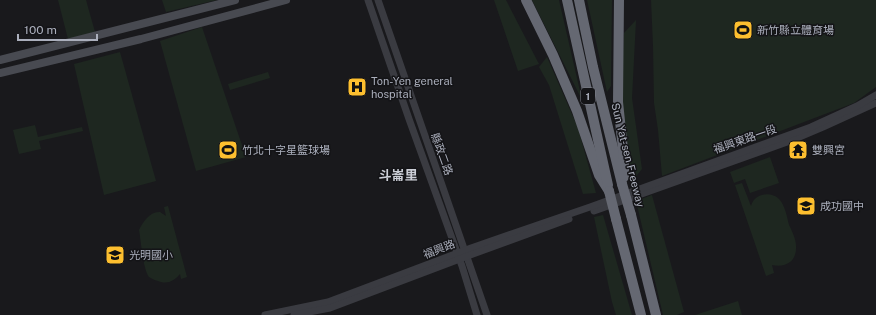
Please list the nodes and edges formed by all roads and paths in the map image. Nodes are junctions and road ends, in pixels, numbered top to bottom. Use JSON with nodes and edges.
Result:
{"nodes":[{"id":1,"x":235,"y":0,"type":"edge"},
{"id":2,"x":286,"y":0,"type":"edge"},
{"id":3,"x":368,"y":0,"type":"edge"},
{"id":4,"x":378,"y":0,"type":"edge"},
{"id":5,"x":526,"y":0,"type":"edge"},
{"id":6,"x":567,"y":0,"type":"edge"},
{"id":7,"x":579,"y":0,"type":"edge"},
{"id":8,"x":619,"y":0,"type":"edge"},
{"id":9,"x":0,"y":60,"type":"edge"},
{"id":10,"x":0,"y":73,"type":"edge"},
{"id":11,"x":876,"y":95,"type":"edge"},
{"id":12,"x":876,"y":103,"type":"edge"},
{"id":13,"x":622,"y":184,"type":"junction"},
{"id":14,"x":609,"y":191,"type":"junction"},
{"id":15,"x":619,"y":200,"type":"junction"},
{"id":16,"x":466,"y":254,"type":"junction"},
{"id":17,"x":458,"y":256,"type":"junction"},
{"id":18,"x":265,"y":315,"type":"edge"},
{"id":19,"x":294,"y":315,"type":"edge"},
{"id":20,"x":477,"y":315,"type":"edge"},
{"id":21,"x":486,"y":315,"type":"edge"},
{"id":22,"x":641,"y":315,"type":"edge"},
{"id":23,"x":656,"y":315,"type":"edge"}],
"edges":[{"from":1,"to":9,"type":"main road"},
{"from":2,"to":10,"type":"main road"},
{"from":3,"to":17,"type":"street","name":"縣政二路"},
{"from":4,"to":16,"type":"street","name":"縣政二路"},
{"from":5,"to":14,"type":"highway"},
{"from":6,"to":14,"type":"highway","number":"1"},
{"from":7,"to":13,"type":"highway","name":"Sun Yat-sen Freeway","number":"1"},
{"from":8,"to":13,"type":"highway"},
{"from":11,"to":15,"type":"street","name":"福興東路一段"},
{"from":12,"to":15,"type":"street","name":"福興東路一段"},
{"from":13,"to":23,"type":"highway","name":"Sun Yat-sen Freeway","number":"1","bridge":true},
{"from":14,"to":22,"type":"highway","number":"1","bridge":true},
{"from":15,"to":16,"type":"street","name":"福興路"},
{"from":16,"to":17,"type":"street","name":"福興路"},
{"from":16,"to":21,"type":"street","name":"縣政二路"},
{"from":17,"to":18,"type":"street","name":"福興路"},
{"from":17,"to":19,"type":"street","name":"福興路"},
{"from":17,"to":20,"type":"street","name":"縣政二路"}]}
